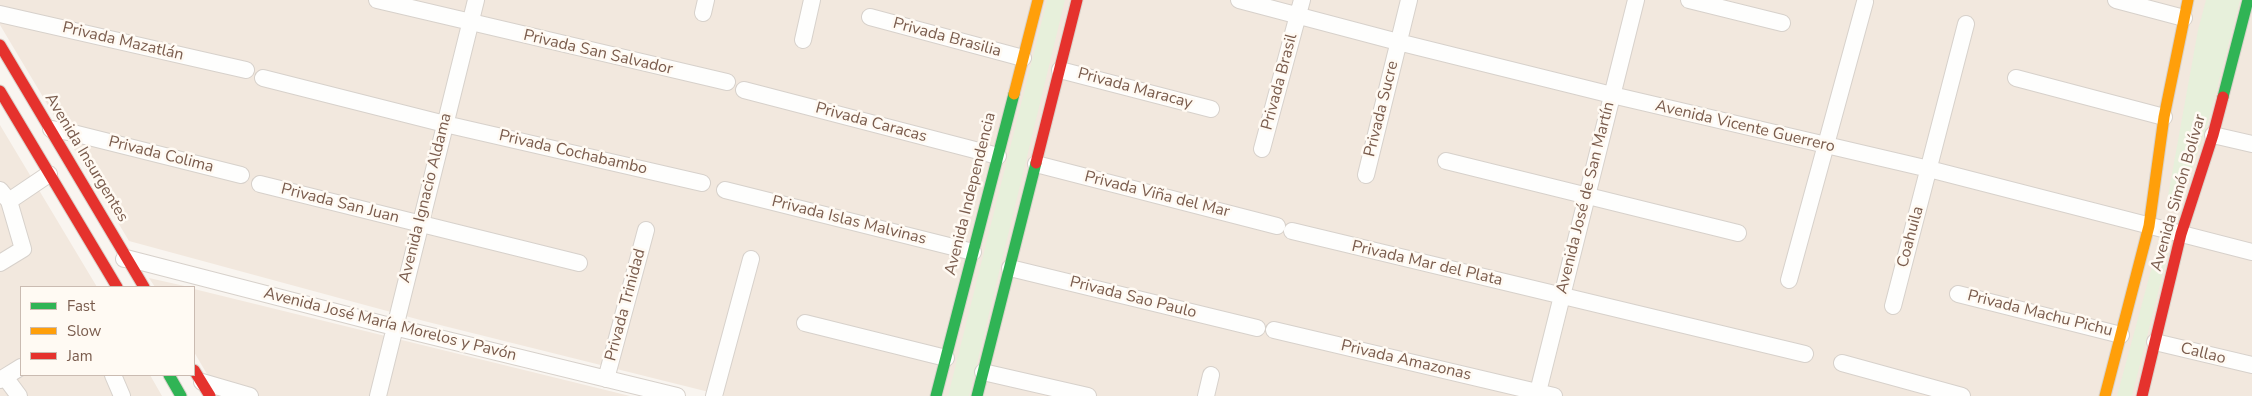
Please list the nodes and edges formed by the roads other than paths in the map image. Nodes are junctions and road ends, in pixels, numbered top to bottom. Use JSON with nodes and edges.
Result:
{"nodes":[{"id":1,"x":377,"y":0,"type":"edge"},
{"id":2,"x":476,"y":0,"type":"edge"},
{"id":3,"x":812,"y":0,"type":"edge"},
{"id":4,"x":1038,"y":0,"type":"edge"},
{"id":5,"x":1077,"y":0,"type":"edge"},
{"id":6,"x":1239,"y":0,"type":"edge"},
{"id":7,"x":1409,"y":0,"type":"edge"},
{"id":8,"x":1636,"y":0,"type":"edge"},
{"id":9,"x":1689,"y":0,"type":"edge"},
{"id":10,"x":2116,"y":0,"type":"edge"},
{"id":11,"x":2188,"y":0,"type":"edge"},
{"id":12,"x":2248,"y":0,"type":"edge"},
{"id":13,"x":1865,"y":2,"type":"dead end"},
{"id":14,"x":1300,"y":7,"type":"edge"},
{"id":15,"x":0,"y":14,"type":"edge"},
{"id":16,"x":870,"y":17,"type":"dead end"},
{"id":17,"x":2184,"y":18,"type":"junction"},
{"id":18,"x":470,"y":23,"type":"junction"},
{"id":19,"x":1782,"y":24,"type":"dead end"},
{"id":20,"x":1966,"y":24,"type":"dead end"},
{"id":21,"x":2246,"y":36,"type":"edge"},
{"id":22,"x":803,"y":40,"type":"dead end"},
{"id":23,"x":1398,"y":42,"type":"junction"},
{"id":24,"x":0,"y":45,"type":"edge"},
{"id":25,"x":1023,"y":58,"type":"junction"},
{"id":26,"x":246,"y":70,"type":"dead end"},
{"id":27,"x":1060,"y":70,"type":"junction"},
{"id":28,"x":263,"y":78,"type":"dead end"},
{"id":29,"x":2016,"y":78,"type":"dead end"},
{"id":30,"x":727,"y":82,"type":"dead end"},
{"id":31,"x":744,"y":90,"type":"dead end"},
{"id":32,"x":0,"y":91,"type":"edge"},
{"id":33,"x":1612,"y":95,"type":"junction"},
{"id":34,"x":1211,"y":109,"type":"dead end"},
{"id":35,"x":2164,"y":117,"type":"junction"},
{"id":36,"x":445,"y":124,"type":"junction"},
{"id":37,"x":51,"y":129,"type":"junction"},
{"id":38,"x":2213,"y":135,"type":"junction"},
{"id":39,"x":2252,"y":144,"type":"edge"},
{"id":40,"x":1825,"y":146,"type":"junction"},
{"id":41,"x":1262,"y":149,"type":"dead end"},
{"id":42,"x":998,"y":156,"type":"junction"},
{"id":43,"x":1446,"y":161,"type":"dead end"},
{"id":44,"x":1036,"y":164,"type":"junction"},
{"id":45,"x":1929,"y":169,"type":"junction"},
{"id":46,"x":49,"y":174,"type":"junction"},
{"id":47,"x":241,"y":176,"type":"dead end"},
{"id":48,"x":1366,"y":176,"type":"dead end"},
{"id":49,"x":702,"y":183,"type":"dead end"},
{"id":50,"x":260,"y":184,"type":"dead end"},
{"id":51,"x":725,"y":190,"type":"dead end"},
{"id":52,"x":5,"y":195,"type":"edge"},
{"id":53,"x":1587,"y":196,"type":"junction"},
{"id":54,"x":419,"y":224,"type":"junction"},
{"id":55,"x":2149,"y":226,"type":"junction"},
{"id":56,"x":1284,"y":229,"type":"joint"},
{"id":57,"x":646,"y":230,"type":"dead end"},
{"id":58,"x":1738,"y":234,"type":"dead end"},
{"id":59,"x":2182,"y":234,"type":"junction"},
{"id":60,"x":973,"y":252,"type":"junction"},
{"id":61,"x":2252,"y":252,"type":"edge"},
{"id":62,"x":126,"y":258,"type":"junction"},
{"id":63,"x":751,"y":259,"type":"dead end"},
{"id":64,"x":0,"y":263,"type":"edge"},
{"id":65,"x":579,"y":263,"type":"dead end"},
{"id":66,"x":106,"y":268,"type":"junction"},
{"id":67,"x":1010,"y":268,"type":"junction"},
{"id":68,"x":1789,"y":280,"type":"dead end"},
{"id":69,"x":116,"y":286,"type":"edge"},
{"id":70,"x":143,"y":286,"type":"edge"},
{"id":71,"x":1958,"y":294,"type":"dead end"},
{"id":72,"x":1562,"y":296,"type":"junction"},
{"id":73,"x":1893,"y":306,"type":"dead end"},
{"id":74,"x":805,"y":323,"type":"dead end"},
{"id":75,"x":394,"y":327,"type":"junction"},
{"id":76,"x":1257,"y":328,"type":"dead end"},
{"id":77,"x":1274,"y":330,"type":"dead end"},
{"id":78,"x":2121,"y":334,"type":"junction"},
{"id":79,"x":2155,"y":342,"type":"junction"},
{"id":80,"x":1805,"y":354,"type":"dead end"},
{"id":81,"x":946,"y":358,"type":"junction"},
{"id":82,"x":1842,"y":363,"type":"dead end"},
{"id":83,"x":2252,"y":366,"type":"edge"},
{"id":84,"x":20,"y":368,"type":"edge"},
{"id":85,"x":983,"y":372,"type":"junction"},
{"id":86,"x":1211,"y":375,"type":"dead end"},
{"id":87,"x":113,"y":376,"type":"edge"},
{"id":88,"x":169,"y":376,"type":"edge"},
{"id":89,"x":3,"y":378,"type":"edge"},
{"id":90,"x":606,"y":379,"type":"junction"},
{"id":91,"x":202,"y":383,"type":"edge"},
{"id":92,"x":1537,"y":394,"type":"edge"},
{"id":93,"x":19,"y":396,"type":"edge"},
{"id":94,"x":122,"y":396,"type":"edge"},
{"id":95,"x":181,"y":396,"type":"edge"},
{"id":96,"x":250,"y":396,"type":"edge"},
{"id":97,"x":378,"y":396,"type":"edge"},
{"id":98,"x":676,"y":396,"type":"edge"},
{"id":99,"x":714,"y":396,"type":"edge"},
{"id":100,"x":936,"y":396,"type":"edge"},
{"id":101,"x":977,"y":396,"type":"edge"},
{"id":102,"x":1088,"y":396,"type":"edge"},
{"id":103,"x":1206,"y":396,"type":"edge"},
{"id":104,"x":1554,"y":396,"type":"edge"},
{"id":105,"x":1962,"y":396,"type":"edge"},
{"id":106,"x":2105,"y":396,"type":"edge"},
{"id":107,"x":2142,"y":396,"type":"edge"}],
"edges":[{"from":1,"to":18,"type":"street","name":"Privada San Salvador"},
{"from":2,"to":18,"type":"street","name":"Avenida Ignacio Aldama"},
{"from":3,"to":22,"type":"street"},
{"from":4,"to":25,"type":"main road","name":"Avenida Independencia"},
{"from":5,"to":27,"type":"main road"},
{"from":6,"to":14,"type":"street","name":"Avenida Vicente Guerrero"},
{"from":7,"to":23,"type":"street","name":"Privada Sucre"},
{"from":8,"to":33,"type":"street","name":"Avenida José de San Martín"},
{"from":9,"to":19,"type":"street"},
{"from":10,"to":17,"type":"street"},
{"from":11,"to":17,"type":"main road","name":"Avenida Simón Bolívar"},
{"from":12,"to":21,"type":"main road","name":"Avenida Simón Bolívar"},
{"from":13,"to":40,"type":"street"},
{"from":14,"to":23,"type":"street","name":"Avenida Vicente Guerrero"},
{"from":14,"to":41,"type":"street","name":"Privada Brasil"},
{"from":15,"to":26,"type":"street","name":"Privada Mazatlán"},
{"from":16,"to":25,"type":"street","name":"Privada Brasilia"},
{"from":17,"to":35,"type":"main road","name":"Avenida Simón Bolívar"},
{"from":18,"to":30,"type":"street","name":"Privada San Salvador"},
{"from":18,"to":36,"type":"street","name":"Avenida Ignacio Aldama"},
{"from":20,"to":45,"type":"street","name":"Coahuila"},
{"from":21,"to":38,"type":"main road","name":"Avenida Simón Bolívar"},
{"from":23,"to":33,"type":"street","name":"Avenida Vicente Guerrero"},
{"from":23,"to":48,"type":"street","name":"Privada Sucre"},
{"from":24,"to":37,"type":"main road","name":"Avenida Insurgentes"},
{"from":25,"to":42,"type":"main road","name":"Avenida Independencia"},
{"from":27,"to":34,"type":"street","name":"Privada Maracay"},
{"from":27,"to":44,"type":"main road"},
{"from":28,"to":36,"type":"street","name":"Privada Cochabambo"},
{"from":29,"to":35,"type":"street"},
{"from":31,"to":42,"type":"street","name":"Privada Caracas"},
{"from":32,"to":46,"type":"main road"},
{"from":33,"to":40,"type":"street","name":"Avenida Vicente Guerrero"},
{"from":33,"to":53,"type":"street","name":"Avenida José de San Martín"},
{"from":35,"to":55,"type":"main road","name":"Avenida Simón Bolívar"},
{"from":36,"to":49,"type":"street","name":"Privada Cochabambo"},
{"from":36,"to":54,"type":"street","name":"Avenida Ignacio Aldama"},
{"from":37,"to":47,"type":"street","name":"Privada Colima"},
{"from":37,"to":62,"type":"main road","name":"Avenida Insurgentes"},
{"from":38,"to":39,"type":"street"},
{"from":38,"to":59,"type":"main road","name":"Avenida Simón Bolívar"},
{"from":40,"to":45,"type":"street","name":"Avenida Vicente Guerrero"},
{"from":40,"to":68,"type":"street"},
{"from":42,"to":60,"type":"main road","name":"Avenida Independencia"},
{"from":43,"to":53,"type":"street"},
{"from":44,"to":56,"type":"street","name":"Privada Viña del Mar"},
{"from":44,"to":67,"type":"main road"},
{"from":45,"to":55,"type":"street","name":"Avenida Vicente Guerrero"},
{"from":45,"to":73,"type":"street","name":"Coahuila"},
{"from":46,"to":52,"type":"street"},
{"from":46,"to":66,"type":"main road"},
{"from":50,"to":54,"type":"street","name":"Privada San Juan"},
{"from":51,"to":60,"type":"street","name":"Privada Islas Malvinas"},
{"from":52,"to":64,"type":"street"},
{"from":53,"to":58,"type":"street"},
{"from":53,"to":72,"type":"street","name":"Avenida José de San Martín"},
{"from":54,"to":65,"type":"street","name":"Privada San Juan"},
{"from":54,"to":75,"type":"street","name":"Avenida Ignacio Aldama"},
{"from":55,"to":59,"type":"street","name":"Avenida Vicente Guerrero"},
{"from":55,"to":78,"type":"main road","name":"Avenida Simón Bolívar"},
{"from":56,"to":72,"type":"street","name":"Privada Mar del Plata"},
{"from":57,"to":90,"type":"street","name":"Privada Trinidad"},
{"from":59,"to":61,"type":"street","name":"Avenida Vicente Guerrero"},
{"from":59,"to":79,"type":"main road","name":"Avenida Simón Bolívar"},
{"from":60,"to":81,"type":"main road","name":"Avenida Independencia"},
{"from":62,"to":66,"type":"street"},
{"from":62,"to":70,"type":"main road","name":"Avenida Insurgentes"},
{"from":62,"to":75,"type":"street","name":"Avenida José María Morelos y Pavón"},
{"from":63,"to":99,"type":"street"},
{"from":66,"to":69,"type":"main road"},
{"from":67,"to":76,"type":"street","name":"Privada Sao Paulo"},
{"from":67,"to":85,"type":"main road"},
{"from":71,"to":78,"type":"street","name":"Privada Machu Pichu"},
{"from":72,"to":80,"type":"street","name":"Privada Mar del Plata"},
{"from":72,"to":92,"type":"street","name":"Avenida José de San Martín"},
{"from":74,"to":81,"type":"street"},
{"from":75,"to":90,"type":"street","name":"Avenida José María Morelos y Pavón"},
{"from":75,"to":97,"type":"street","name":"Avenida Ignacio Aldama"},
{"from":77,"to":92,"type":"street","name":"Privada Amazonas"},
{"from":78,"to":106,"type":"main road","name":"Avenida Simón Bolívar"},
{"from":79,"to":83,"type":"street","name":"Callao"},
{"from":79,"to":107,"type":"main road","name":"Avenida Simón Bolívar"},
{"from":81,"to":100,"type":"main road","name":"Avenida Independencia"},
{"from":82,"to":105,"type":"street"},
{"from":84,"to":89,"type":"street"},
{"from":85,"to":101,"type":"main road"},
{"from":85,"to":102,"type":"street"},
{"from":86,"to":103,"type":"street"},
{"from":87,"to":94,"type":"street"},
{"from":88,"to":95,"type":"main road"},
{"from":89,"to":93,"type":"street"},
{"from":90,"to":98,"type":"street","name":"Avenida José María Morelos y Pavón"},
{"from":91,"to":96,"type":"street"},
{"from":92,"to":104,"type":"street","name":"Privada Amazonas"}]}
